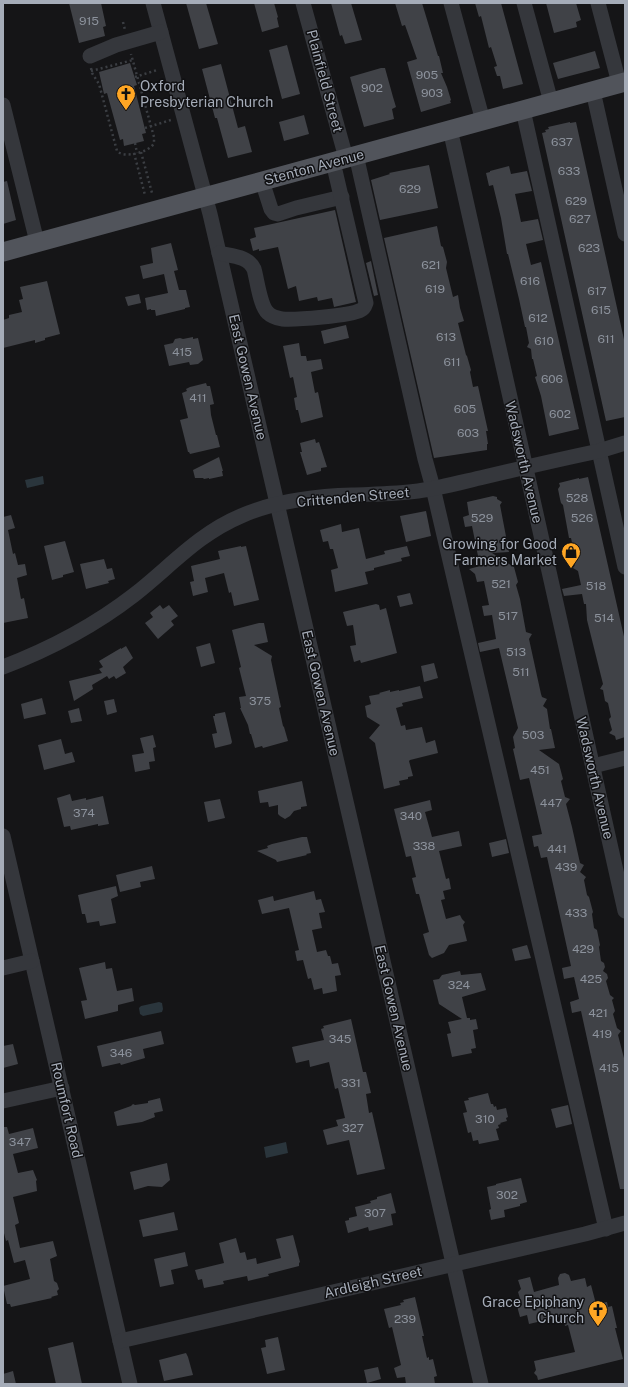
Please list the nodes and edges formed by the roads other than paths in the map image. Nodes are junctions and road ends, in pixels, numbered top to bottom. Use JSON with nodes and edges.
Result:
{"nodes":[{"id":1,"x":153,"y":3,"type":"edge"},
{"id":2,"x":304,"y":3,"type":"edge"},
{"id":3,"x":451,"y":3,"type":"edge"},
{"id":4,"x":524,"y":3,"type":"edge"},
{"id":5,"x":598,"y":3,"type":"edge"},
{"id":6,"x":161,"y":32,"type":"junction"},
{"id":7,"x":90,"y":61,"type":"road end"},
{"id":8,"x":622,"y":83,"type":"edge"},
{"id":9,"x":593,"y":91,"type":"junction"},
{"id":10,"x":551,"y":102,"type":"junction"},
{"id":11,"x":3,"y":105,"type":"edge"},
{"id":12,"x":523,"y":110,"type":"junction"},
{"id":13,"x":483,"y":121,"type":"junction"},
{"id":14,"x":450,"y":129,"type":"junction"},
{"id":15,"x":345,"y":158,"type":"junction"},
{"id":16,"x":262,"y":181,"type":"junction"},
{"id":17,"x":206,"y":197,"type":"junction"},
{"id":18,"x":342,"y":197,"type":"junction"},
{"id":19,"x":625,"y":234,"type":"edge"},
{"id":20,"x":37,"y":242,"type":"junction"},
{"id":21,"x":3,"y":252,"type":"edge"},
{"id":22,"x":219,"y":253,"type":"junction"},
{"id":23,"x":625,"y":443,"type":"edge"},
{"id":24,"x":599,"y":451,"type":"junction"},
{"id":25,"x":526,"y":467,"type":"junction"},
{"id":26,"x":433,"y":488,"type":"junction"},
{"id":27,"x":277,"y":505,"type":"junction"},
{"id":28,"x":625,"y":567,"type":"edge"},
{"id":29,"x":3,"y":667,"type":"edge"},
{"id":30,"x":625,"y":758,"type":"edge"},
{"id":31,"x":592,"y":766,"type":"junction"},
{"id":32,"x":3,"y":836,"type":"edge"},
{"id":33,"x":625,"y":911,"type":"edge"},
{"id":34,"x":32,"y":961,"type":"junction"},
{"id":35,"x":3,"y":968,"type":"edge"},
{"id":36,"x":62,"y":1088,"type":"junction"},
{"id":37,"x":3,"y":1101,"type":"edge"},
{"id":38,"x":625,"y":1223,"type":"edge"},
{"id":39,"x":606,"y":1229,"type":"junction"},
{"id":40,"x":453,"y":1264,"type":"junction"},
{"id":41,"x":120,"y":1341,"type":"junction"},
{"id":42,"x":130,"y":1384,"type":"edge"},
{"id":43,"x":481,"y":1384,"type":"edge"}],
"edges":[{"from":1,"to":6,"type":"street","name":"East Gowen Avenue"},
{"from":2,"to":15,"type":"street","name":"Plainfield Street"},
{"from":3,"to":13,"type":"street"},
{"from":4,"to":10,"type":"street"},
{"from":5,"to":8,"type":"street"},
{"from":6,"to":7,"type":"street"},
{"from":6,"to":17,"type":"street","name":"East Gowen Avenue"},
{"from":8,"to":9,"type":"main road","name":"Stenton Avenue"},
{"from":9,"to":10,"type":"main road","name":"Stenton Avenue"},
{"from":9,"to":19,"type":"street"},
{"from":10,"to":12,"type":"main road","name":"Stenton Avenue"},
{"from":11,"to":20,"type":"street"},
{"from":12,"to":13,"type":"main road","name":"Stenton Avenue"},
{"from":12,"to":24,"type":"street"},
{"from":13,"to":14,"type":"main road","name":"Stenton Avenue"},
{"from":14,"to":15,"type":"main road","name":"Stenton Avenue"},
{"from":14,"to":25,"type":"street","name":"Wadsworth Avenue"},
{"from":15,"to":16,"type":"main road","name":"Stenton Avenue"},
{"from":15,"to":18,"type":"street"},
{"from":15,"to":26,"type":"street"},
{"from":16,"to":17,"type":"main road","name":"Stenton Avenue"},
{"from":16,"to":18,"type":"street"},
{"from":17,"to":20,"type":"main road","name":"Stenton Avenue"},
{"from":17,"to":22,"type":"street","name":"East Gowen Avenue"},
{"from":18,"to":22,"type":"street"},
{"from":20,"to":21,"type":"main road","name":"Stenton Avenue"},
{"from":22,"to":27,"type":"street","name":"East Gowen Avenue"},
{"from":23,"to":24,"type":"street","name":"Crittenden Street"},
{"from":24,"to":25,"type":"street","name":"Crittenden Street"},
{"from":24,"to":28,"type":"street"},
{"from":25,"to":26,"type":"street","name":"Crittenden Street"},
{"from":25,"to":31,"type":"street","name":"Wadsworth Avenue"},
{"from":26,"to":27,"type":"street","name":"Crittenden Street"},
{"from":26,"to":39,"type":"street"},
{"from":27,"to":29,"type":"street","name":"Crittenden Street"},
{"from":27,"to":40,"type":"street","name":"East Gowen Avenue"},
{"from":30,"to":31,"type":"street"},
{"from":31,"to":33,"type":"street","name":"Wadsworth Avenue"},
{"from":32,"to":34,"type":"street","name":"Roumfort Road"},
{"from":34,"to":35,"type":"street"},
{"from":34,"to":36,"type":"street","name":"Roumfort Road"},
{"from":36,"to":37,"type":"street"},
{"from":36,"to":41,"type":"street","name":"Roumfort Road"},
{"from":38,"to":39,"type":"street","name":"Ardleigh Street"},
{"from":39,"to":40,"type":"street","name":"Ardleigh Street"},
{"from":40,"to":41,"type":"street","name":"Ardleigh Street"},
{"from":40,"to":43,"type":"street","name":"East Gowen Avenue"},
{"from":41,"to":42,"type":"street","name":"Roumfort Road"}]}
